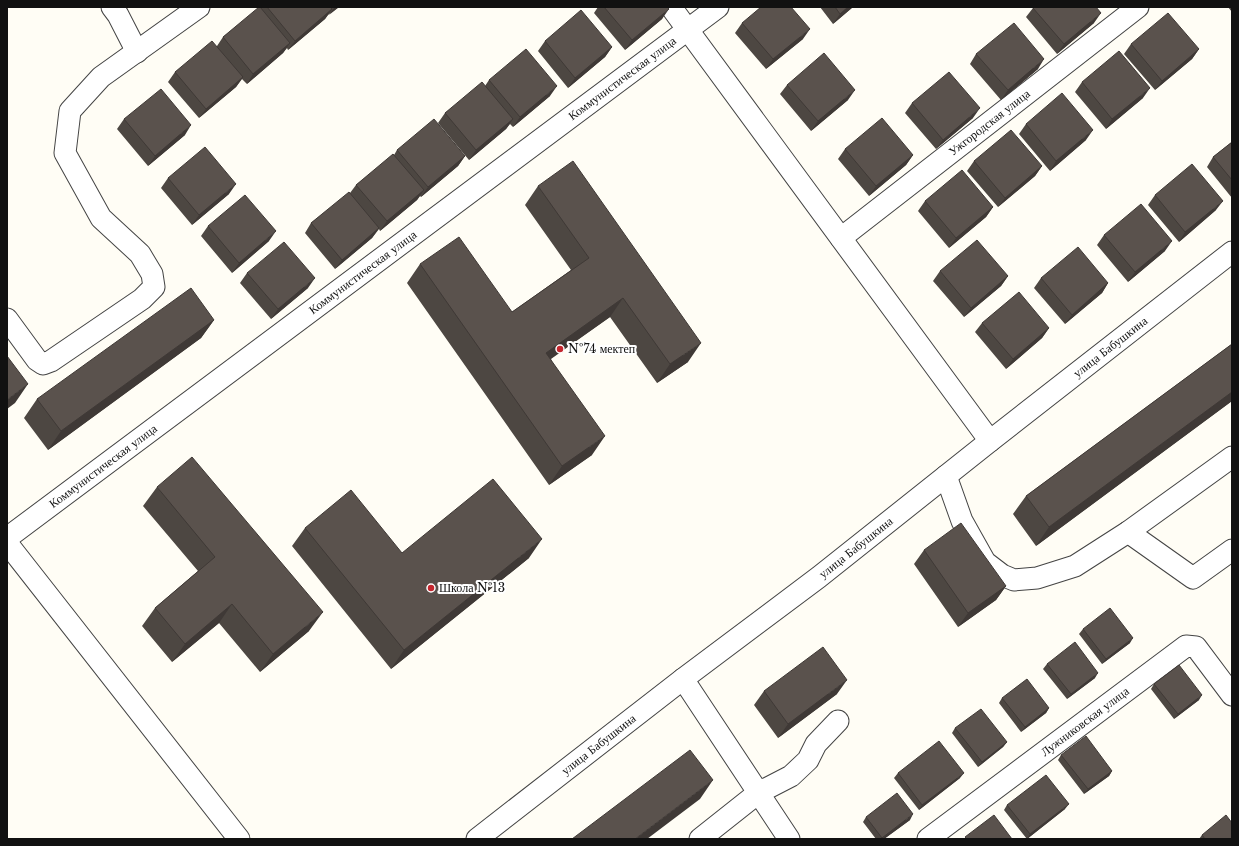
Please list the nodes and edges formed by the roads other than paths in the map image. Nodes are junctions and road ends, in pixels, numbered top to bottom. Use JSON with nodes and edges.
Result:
{"nodes":[{"id":1,"x":112,"y":7,"type":"edge"},
{"id":2,"x":199,"y":7,"type":"edge"},
{"id":3,"x":671,"y":7,"type":"edge"},
{"id":4,"x":718,"y":7,"type":"edge"},
{"id":5,"x":1138,"y":7,"type":"edge"},
{"id":6,"x":688,"y":29,"type":"junction"},
{"id":7,"x":137,"y":52,"type":"junction"},
{"id":8,"x":841,"y":238,"type":"junction"},
{"id":9,"x":1232,"y":252,"type":"edge"},
{"id":10,"x":7,"y":319,"type":"edge"},
{"id":11,"x":990,"y":441,"type":"junction"},
{"id":12,"x":1232,"y":457,"type":"edge"},
{"id":13,"x":946,"y":476,"type":"junction"},
{"id":14,"x":1128,"y":532,"type":"junction"},
{"id":15,"x":7,"y":538,"type":"edge"},
{"id":16,"x":7,"y":543,"type":"edge"},
{"id":17,"x":1232,"y":550,"type":"edge"},
{"id":18,"x":683,"y":680,"type":"junction"},
{"id":19,"x":1232,"y":695,"type":"edge"},
{"id":20,"x":838,"y":721,"type":"dead end"},
{"id":21,"x":758,"y":793,"type":"junction"},
{"id":22,"x":773,"y":829,"type":"edge"},
{"id":23,"x":239,"y":839,"type":"edge"},
{"id":24,"x":477,"y":839,"type":"edge"},
{"id":25,"x":700,"y":839,"type":"edge"},
{"id":26,"x":789,"y":839,"type":"edge"},
{"id":27,"x":928,"y":839,"type":"edge"}],
"edges":[{"from":1,"to":7,"type":"street"},
{"from":2,"to":7,"type":"street"},
{"from":3,"to":6,"type":"street"},
{"from":4,"to":6,"type":"street","name":"Коммунистическая улица"},
{"from":5,"to":8,"type":"street","name":"Ужгородская улица"},
{"from":6,"to":8,"type":"street"},
{"from":6,"to":15,"type":"street","name":"Коммунистическая улица"},
{"from":7,"to":10,"type":"street"},
{"from":8,"to":11,"type":"street"},
{"from":9,"to":11,"type":"street","name":"улица Бабушкина"},
{"from":11,"to":13,"type":"street","name":"улица Бабушкина"},
{"from":12,"to":14,"type":"street"},
{"from":13,"to":14,"type":"street"},
{"from":13,"to":18,"type":"street","name":"улица Бабушкина"},
{"from":14,"to":17,"type":"street"},
{"from":16,"to":23,"type":"street"},
{"from":18,"to":21,"type":"street"},
{"from":18,"to":24,"type":"street","name":"улица Бабушкина"},
{"from":19,"to":27,"type":"street","name":"Лужниковская улица"},
{"from":20,"to":21,"type":"street"},
{"from":21,"to":22,"type":"street"},
{"from":21,"to":25,"type":"street"},
{"from":22,"to":26,"type":"street"}]}
